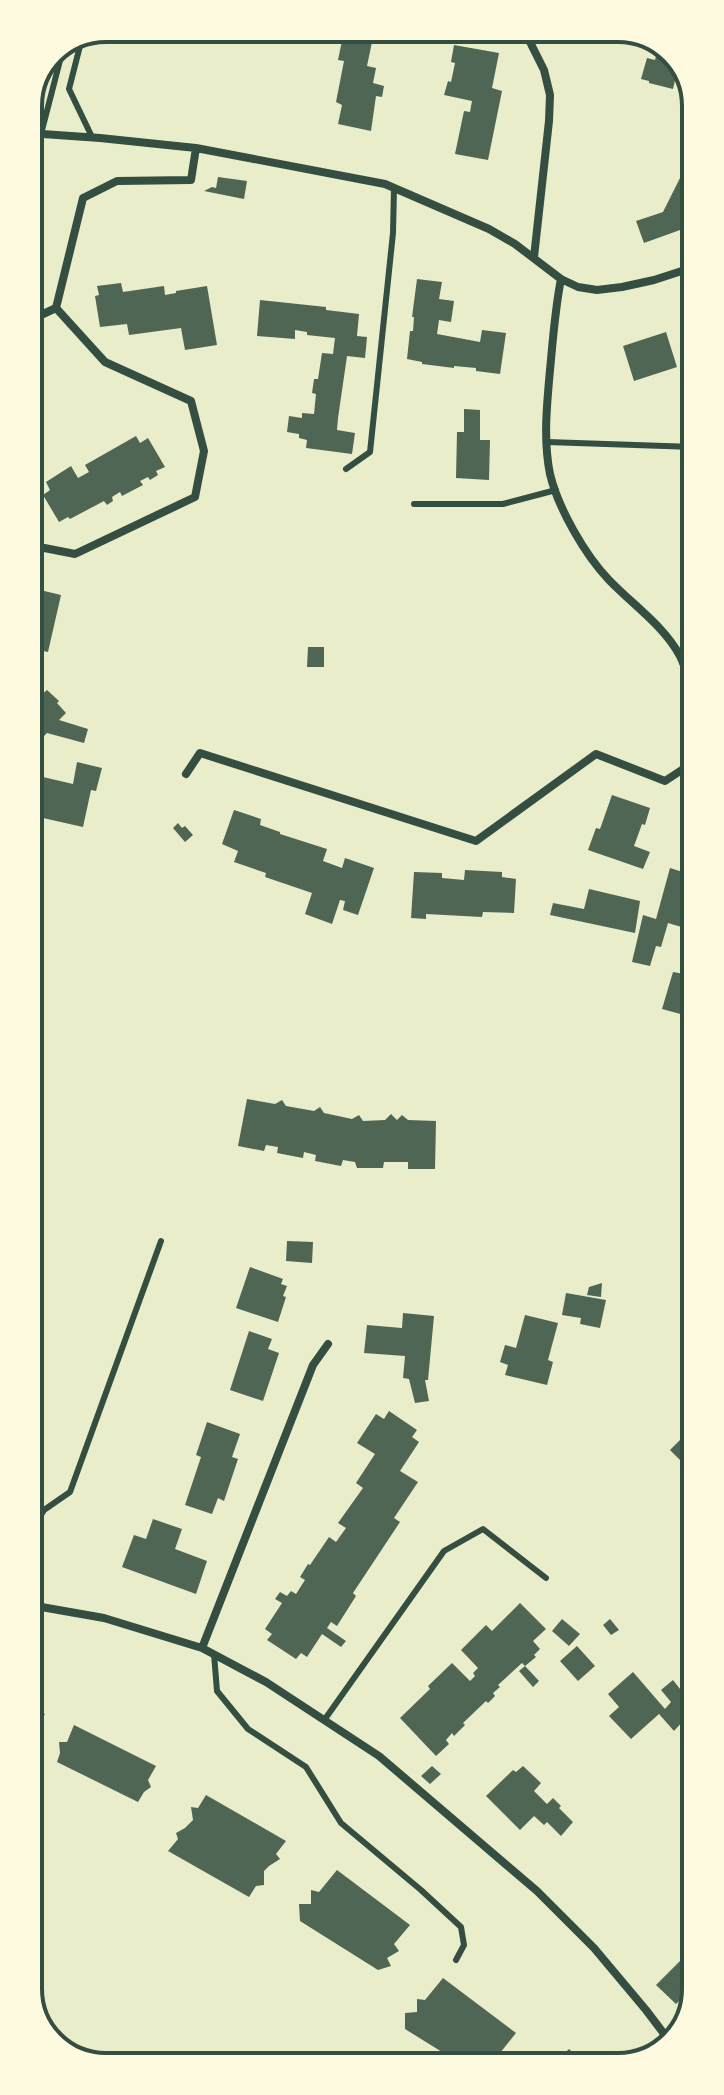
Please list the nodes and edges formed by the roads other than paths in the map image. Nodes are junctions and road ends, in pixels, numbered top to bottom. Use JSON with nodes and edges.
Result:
{"nodes":[{"id":1,"x":530,"y":42,"type":"edge"},
{"id":2,"x":79,"y":48,"type":"edge"},
{"id":3,"x":59,"y":63,"type":"edge"},
{"id":4,"x":42,"y":130,"type":"edge"},
{"id":5,"x":42,"y":134,"type":"edge"},
{"id":6,"x":92,"y":137,"type":"junction"},
{"id":7,"x":196,"y":148,"type":"junction"},
{"id":8,"x":394,"y":188,"type":"junction"},
{"id":9,"x":534,"y":257,"type":"junction"},
{"id":10,"x":682,"y":271,"type":"edge"},
{"id":11,"x":561,"y":279,"type":"junction"},
{"id":12,"x":56,"y":308,"type":"junction"},
{"id":13,"x":42,"y":314,"type":"edge"},
{"id":14,"x":547,"y":442,"type":"junction"},
{"id":15,"x":682,"y":447,"type":"edge"},
{"id":16,"x":346,"y":469,"type":"dead end"},
{"id":17,"x":556,"y":490,"type":"junction"},
{"id":18,"x":414,"y":504,"type":"dead end"},
{"id":19,"x":42,"y":548,"type":"edge"},
{"id":20,"x":682,"y":664,"type":"edge"},
{"id":21,"x":682,"y":770,"type":"edge"},
{"id":22,"x":186,"y":774,"type":"dead end"},
{"id":23,"x":161,"y":1241,"type":"dead end"},
{"id":24,"x":328,"y":1344,"type":"dead end"},
{"id":25,"x":42,"y":1513,"type":"edge"},
{"id":26,"x":546,"y":1578,"type":"dead end"},
{"id":27,"x":42,"y":1607,"type":"edge"},
{"id":28,"x":202,"y":1648,"type":"junction"},
{"id":29,"x":214,"y":1654,"type":"junction"},
{"id":30,"x":325,"y":1719,"type":"junction"},
{"id":31,"x":456,"y":1960,"type":"dead end"},
{"id":32,"x":664,"y":2033,"type":"edge"}],
"edges":[{"from":1,"to":9,"type":"street"},
{"from":2,"to":6,"type":"lane"},
{"from":3,"to":4,"type":"lane"},
{"from":5,"to":6,"type":"street"},
{"from":6,"to":7,"type":"street"},
{"from":7,"to":8,"type":"street"},
{"from":7,"to":12,"type":"street"},
{"from":8,"to":9,"type":"street"},
{"from":8,"to":16,"type":"lane"},
{"from":9,"to":11,"type":"street"},
{"from":10,"to":11,"type":"street"},
{"from":11,"to":14,"type":"street"},
{"from":12,"to":13,"type":"street"},
{"from":12,"to":19,"type":"street"},
{"from":14,"to":15,"type":"lane"},
{"from":14,"to":17,"type":"street"},
{"from":17,"to":18,"type":"lane"},
{"from":17,"to":20,"type":"street"},
{"from":21,"to":22,"type":"street"},
{"from":23,"to":25,"type":"lane"},
{"from":24,"to":28,"type":"street"},
{"from":26,"to":30,"type":"lane"},
{"from":27,"to":28,"type":"street"},
{"from":28,"to":29,"type":"street"},
{"from":29,"to":30,"type":"street"},
{"from":29,"to":31,"type":"lane"},
{"from":30,"to":32,"type":"street"}]}
